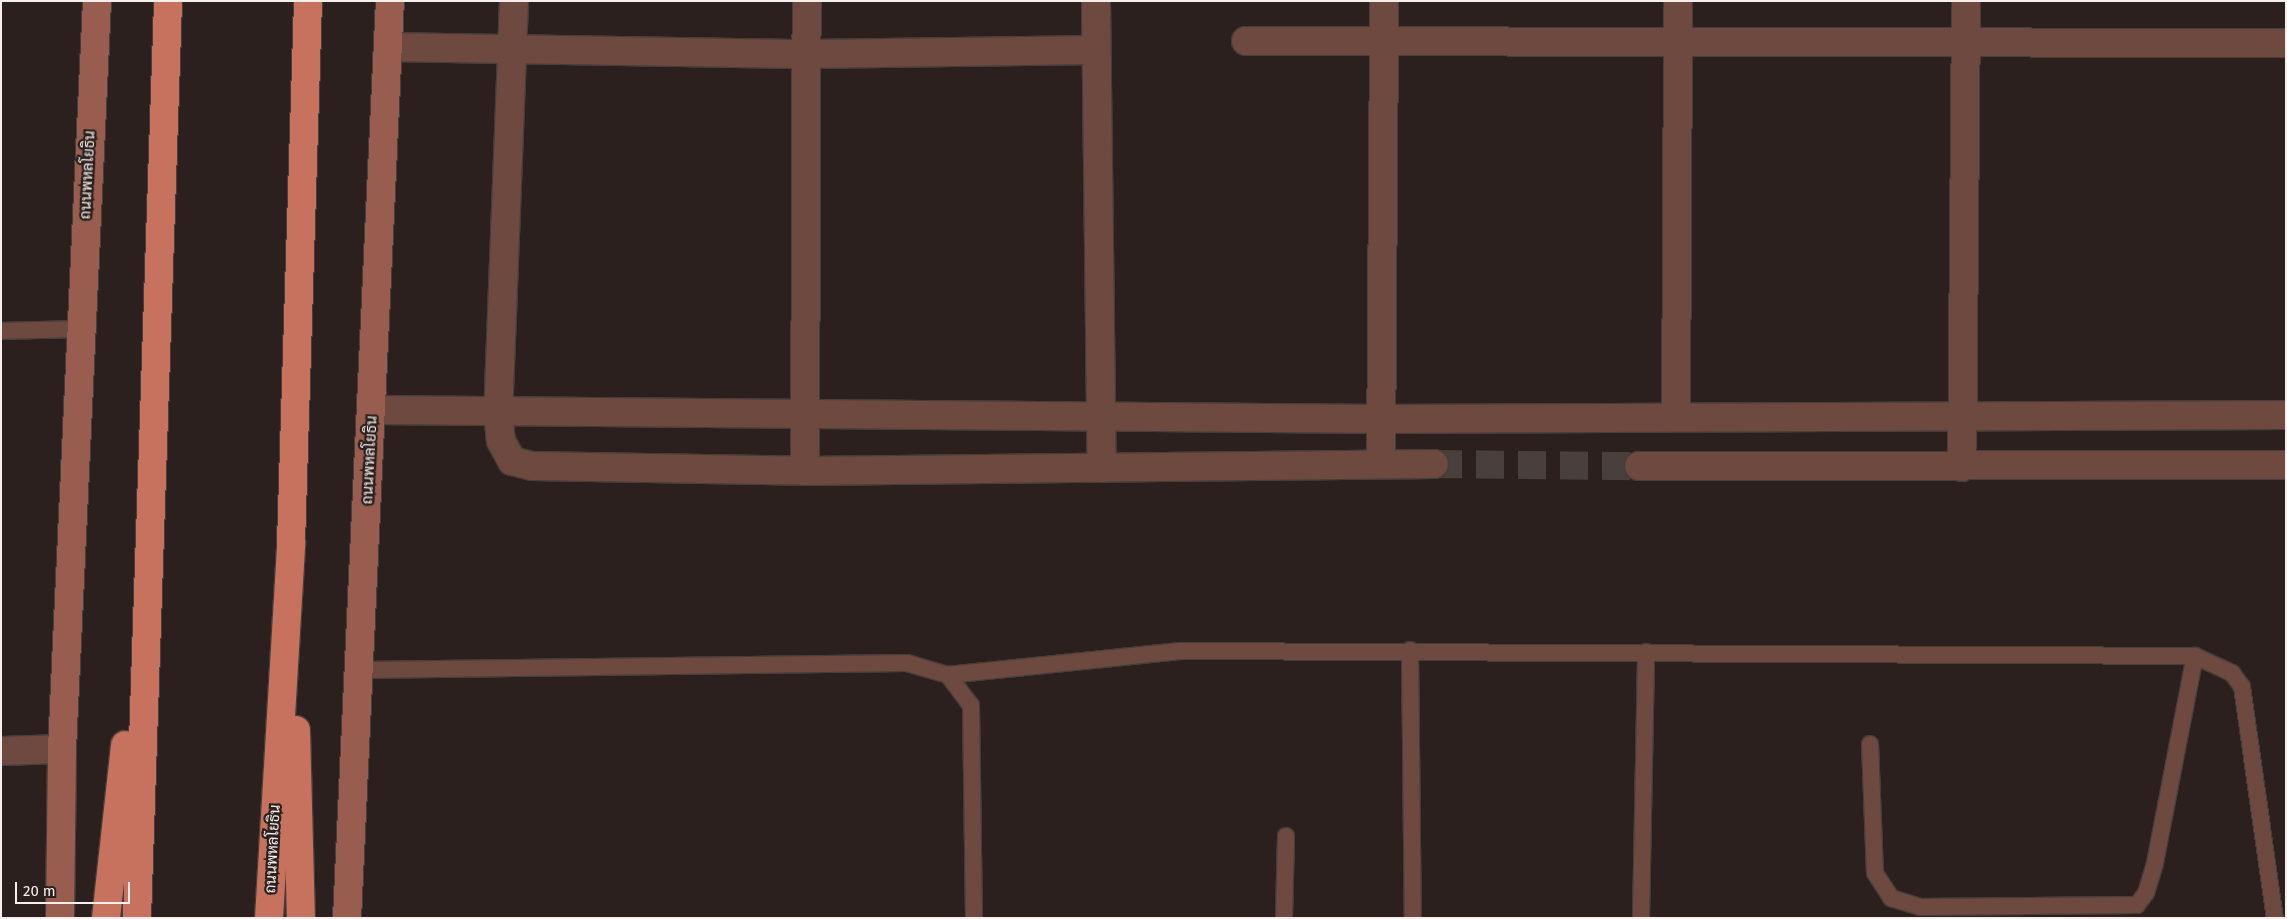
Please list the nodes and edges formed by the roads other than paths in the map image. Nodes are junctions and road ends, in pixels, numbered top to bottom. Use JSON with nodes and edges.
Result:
{"nodes":[{"id":1,"x":97,"y":1,"type":"edge"},
{"id":2,"x":168,"y":1,"type":"edge"},
{"id":3,"x":308,"y":1,"type":"edge"},
{"id":4,"x":390,"y":1,"type":"edge"},
{"id":5,"x":514,"y":1,"type":"edge"},
{"id":6,"x":807,"y":1,"type":"edge"},
{"id":7,"x":1096,"y":1,"type":"edge"},
{"id":8,"x":1384,"y":1,"type":"edge"},
{"id":9,"x":1678,"y":1,"type":"edge"},
{"id":10,"x":1966,"y":1,"type":"edge"},
{"id":11,"x":1246,"y":41,"type":"dead end"},
{"id":12,"x":1384,"y":43,"type":"junction"},
{"id":13,"x":1967,"y":43,"type":"junction"},
{"id":14,"x":2286,"y":43,"type":"edge"},
{"id":15,"x":1678,"y":45,"type":"junction"},
{"id":16,"x":388,"y":47,"type":"junction"},
{"id":17,"x":514,"y":50,"type":"junction"},
{"id":18,"x":1096,"y":50,"type":"junction"},
{"id":19,"x":809,"y":54,"type":"junction"},
{"id":20,"x":81,"y":329,"type":"junction"},
{"id":21,"x":1,"y":331,"type":"edge"},
{"id":22,"x":373,"y":410,"type":"junction"},
{"id":23,"x":498,"y":414,"type":"junction"},
{"id":24,"x":804,"y":415,"type":"junction"},
{"id":25,"x":2286,"y":415,"type":"edge"},
{"id":26,"x":1676,"y":417,"type":"junction"},
{"id":27,"x":1100,"y":418,"type":"junction"},
{"id":28,"x":1962,"y":418,"type":"junction"},
{"id":29,"x":1380,"y":419,"type":"junction"},
{"id":30,"x":1382,"y":463,"type":"junction"},
{"id":31,"x":1434,"y":464,"type":"tunnel mouth"},
{"id":32,"x":2286,"y":465,"type":"edge"},
{"id":33,"x":1639,"y":466,"type":"tunnel mouth"},
{"id":34,"x":1962,"y":467,"type":"junction"},
{"id":35,"x":1102,"y":468,"type":"junction"},
{"id":36,"x":805,"y":471,"type":"junction"},
{"id":37,"x":291,"y":543,"type":"junction"},
{"id":38,"x":146,"y":550,"type":"junction"},
{"id":39,"x":1410,"y":650,"type":"junction"},
{"id":40,"x":1646,"y":652,"type":"junction"},
{"id":41,"x":2195,"y":656,"type":"junction"},
{"id":42,"x":361,"y":670,"type":"junction"},
{"id":43,"x":948,"y":675,"type":"junction"},
{"id":44,"x":1870,"y":744,"type":"dead end"},
{"id":45,"x":62,"y":749,"type":"junction"},
{"id":46,"x":1,"y":751,"type":"edge"},
{"id":47,"x":1286,"y":836,"type":"dead end"},
{"id":48,"x":60,"y":918,"type":"edge"},
{"id":49,"x":106,"y":918,"type":"edge"},
{"id":50,"x":137,"y":918,"type":"edge"},
{"id":51,"x":269,"y":918,"type":"edge"},
{"id":52,"x":301,"y":918,"type":"edge"},
{"id":53,"x":347,"y":918,"type":"edge"},
{"id":54,"x":974,"y":918,"type":"edge"},
{"id":55,"x":1284,"y":918,"type":"edge"},
{"id":56,"x":1413,"y":918,"type":"edge"},
{"id":57,"x":1641,"y":918,"type":"edge"},
{"id":58,"x":2274,"y":918,"type":"edge"}],
"edges":[{"from":1,"to":20,"type":"main road","name":"ถนนพหลโยธิน"},
{"from":2,"to":38,"type":"highway"},
{"from":3,"to":37,"type":"highway","name":"ถนนพหลโยธิน"},
{"from":4,"to":16,"type":"main road","name":"ถนนพหลโยธิน"},
{"from":5,"to":17,"type":"street"},
{"from":6,"to":19,"type":"street"},
{"from":7,"to":18,"type":"street"},
{"from":8,"to":12,"type":"street"},
{"from":9,"to":15,"type":"street"},
{"from":10,"to":13,"type":"street"},
{"from":11,"to":12,"type":"street"},
{"from":12,"to":15,"type":"street"},
{"from":12,"to":29,"type":"street"},
{"from":13,"to":14,"type":"street"},
{"from":13,"to":15,"type":"street"},
{"from":13,"to":28,"type":"street"},
{"from":15,"to":26,"type":"street"},
{"from":16,"to":17,"type":"street"},
{"from":16,"to":22,"type":"main road","name":"ถนนพหลโยธิน"},
{"from":17,"to":19,"type":"street"},
{"from":17,"to":23,"type":"street"},
{"from":18,"to":19,"type":"street"},
{"from":18,"to":27,"type":"street"},
{"from":19,"to":24,"type":"street"},
{"from":20,"to":21,"type":"lane"},
{"from":20,"to":45,"type":"main road","name":"ถนนพหลโยธิน"},
{"from":22,"to":23,"type":"street"},
{"from":22,"to":42,"type":"main road","name":"ถนนพหลโยธิน"},
{"from":23,"to":24,"type":"street"},
{"from":23,"to":36,"type":"street"},
{"from":24,"to":27,"type":"street"},
{"from":24,"to":36,"type":"street"},
{"from":25,"to":28,"type":"street"},
{"from":26,"to":28,"type":"street"},
{"from":26,"to":29,"type":"street"},
{"from":27,"to":29,"type":"street"},
{"from":27,"to":35,"type":"street"},
{"from":28,"to":34,"type":"street"},
{"from":29,"to":30,"type":"street"},
{"from":30,"to":31,"type":"street"},
{"from":30,"to":35,"type":"street"},
{"from":32,"to":34,"type":"street"},
{"from":33,"to":34,"type":"street"},
{"from":35,"to":36,"type":"street"},
{"from":37,"to":51,"type":"highway","name":"ถนนพหลโยธิน"},
{"from":37,"to":52,"type":"highway"},
{"from":38,"to":49,"type":"highway"},
{"from":38,"to":50,"type":"highway"},
{"from":39,"to":40,"type":"lane"},
{"from":39,"to":43,"type":"lane"},
{"from":39,"to":56,"type":"lane"},
{"from":40,"to":41,"type":"lane"},
{"from":40,"to":57,"type":"lane"},
{"from":41,"to":44,"type":"lane"},
{"from":41,"to":58,"type":"lane"},
{"from":42,"to":43,"type":"lane"},
{"from":42,"to":53,"type":"main road","name":"ถนนพหลโยธิน"},
{"from":43,"to":54,"type":"lane"},
{"from":45,"to":46,"type":"street"},
{"from":45,"to":48,"type":"main road","name":"ถนนพหลโยธิน"},
{"from":47,"to":55,"type":"lane"}]}
